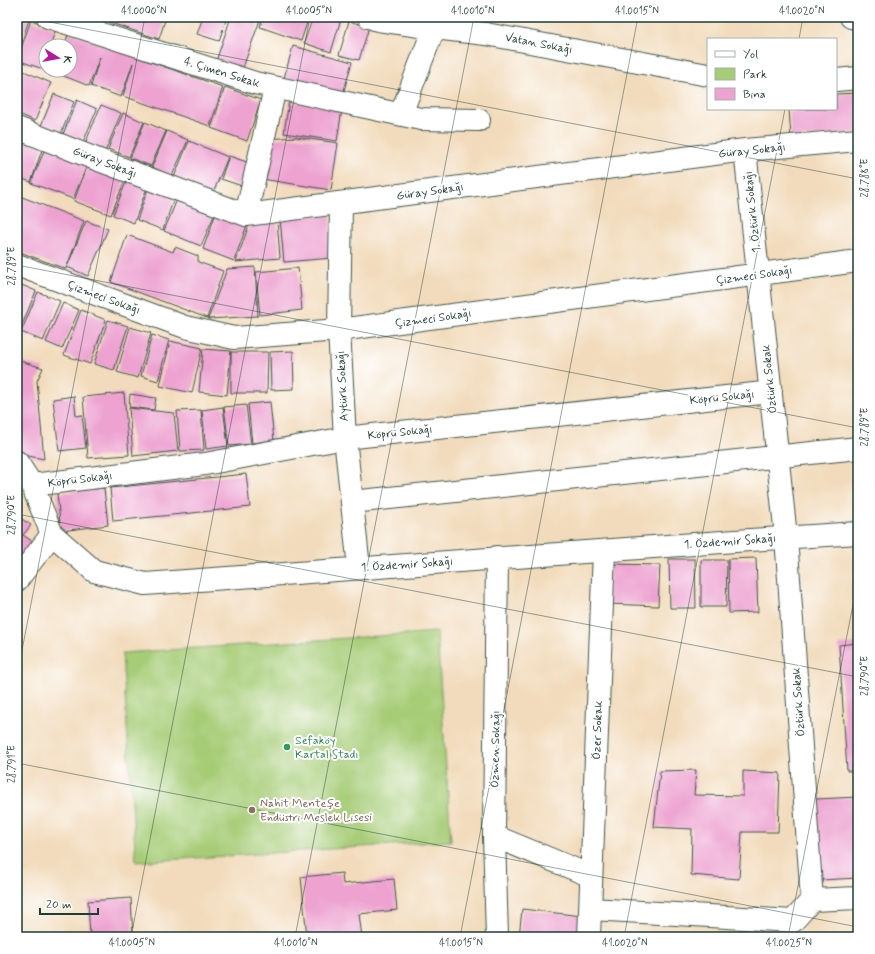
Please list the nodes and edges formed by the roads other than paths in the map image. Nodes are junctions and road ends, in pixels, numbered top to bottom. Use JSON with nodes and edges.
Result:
{"nodes":[{"id":1,"x":48,"y":17,"type":"edge"},
{"id":2,"x":851,"y":17,"type":"edge"},
{"id":3,"x":376,"y":18,"type":"edge"},
{"id":4,"x":858,"y":19,"type":"edge"},
{"id":5,"x":488,"y":25,"type":"edge"},
{"id":6,"x":434,"y":28,"type":"junction"},
{"id":7,"x":707,"y":75,"type":"edge"},
{"id":8,"x":858,"y":78,"type":"edge"},
{"id":9,"x":837,"y":80,"type":"edge"},
{"id":10,"x":275,"y":88,"type":"junction"},
{"id":11,"x":401,"y":114,"type":"junction"},
{"id":12,"x":479,"y":120,"type":"dead end"},
{"id":13,"x":17,"y":128,"type":"edge"},
{"id":14,"x":858,"y":140,"type":"edge"},
{"id":15,"x":745,"y":150,"type":"junction"},
{"id":16,"x":341,"y":203,"type":"junction"},
{"id":17,"x":246,"y":215,"type":"junction"},
{"id":18,"x":858,"y":261,"type":"edge"},
{"id":19,"x":17,"y":264,"type":"edge"},
{"id":20,"x":758,"y":275,"type":"junction"},
{"id":21,"x":339,"y":330,"type":"junction"},
{"id":22,"x":771,"y":392,"type":"junction"},
{"id":23,"x":345,"y":438,"type":"junction"},
{"id":24,"x":858,"y":448,"type":"edge"},
{"id":25,"x":778,"y":457,"type":"junction"},
{"id":26,"x":17,"y":462,"type":"edge"},
{"id":27,"x":32,"y":485,"type":"junction"},
{"id":28,"x":352,"y":502,"type":"junction"},
{"id":29,"x":858,"y":533,"type":"edge"},
{"id":30,"x":52,"y":534,"type":"junction"},
{"id":31,"x":786,"y":537,"type":"junction"},
{"id":32,"x":604,"y":551,"type":"junction"},
{"id":33,"x":497,"y":557,"type":"junction"},
{"id":34,"x":359,"y":568,"type":"junction"},
{"id":35,"x":17,"y":580,"type":"edge"},
{"id":36,"x":494,"y":836,"type":"junction"},
{"id":37,"x":591,"y":876,"type":"junction"},
{"id":38,"x":858,"y":898,"type":"edge"},
{"id":39,"x":812,"y":900,"type":"junction"},
{"id":40,"x":591,"y":909,"type":"junction"},
{"id":41,"x":497,"y":937,"type":"edge"},
{"id":42,"x":589,"y":937,"type":"edge"}],
"edges":[{"from":1,"to":10,"type":"street","name":"4. Çimen Sokak"},
{"from":2,"to":4,"type":"street"},
{"from":3,"to":6,"type":"street","name":"Vatan Sokağı"},
{"from":5,"to":6,"type":"street","name":"Vatan Sokağı"},
{"from":5,"to":7,"type":"street","name":"Vatan Sokağı"},
{"from":6,"to":11,"type":"street"},
{"from":8,"to":9,"type":"street"},
{"from":10,"to":11,"type":"street","name":"4. Çimen Sokak"},
{"from":10,"to":17,"type":"street"},
{"from":11,"to":12,"type":"street","name":"4. Çimen Sokak"},
{"from":13,"to":17,"type":"street","name":"Güray Sokağı"},
{"from":14,"to":15,"type":"street","name":"Güray Sokağı"},
{"from":15,"to":16,"type":"street","name":"Güray Sokağı"},
{"from":15,"to":20,"type":"street","name":"1. Öztürk Sokağı"},
{"from":16,"to":17,"type":"street","name":"Güray Sokağı"},
{"from":16,"to":21,"type":"street","name":"Aytürk Sokağı"},
{"from":18,"to":20,"type":"street","name":"Çizmeci Sokağı"},
{"from":19,"to":21,"type":"street","name":"Çizmeci Sokağı"},
{"from":20,"to":21,"type":"street","name":"Çizmeci Sokağı"},
{"from":20,"to":22,"type":"street","name":"Öztürk Sokak"},
{"from":21,"to":23,"type":"street","name":"Aytürk Sokağı"},
{"from":22,"to":23,"type":"street","name":"Köprü Sokağı"},
{"from":22,"to":25,"type":"street","name":"Öztürk Sokak"},
{"from":23,"to":27,"type":"street","name":"Köprü Sokağı"},
{"from":23,"to":28,"type":"street","name":"Aytürk Sokağı"},
{"from":24,"to":25,"type":"street"},
{"from":25,"to":28,"type":"street"},
{"from":25,"to":31,"type":"street","name":"Öztürk Sokak"},
{"from":26,"to":27,"type":"street","name":"1. Özdemir Sokağı"},
{"from":27,"to":30,"type":"street","name":"1. Özdemir Sokağı"},
{"from":28,"to":34,"type":"street","name":"Aytürk Sokağı"},
{"from":29,"to":31,"type":"street","name":"1. Özdemir Sokağı"},
{"from":30,"to":34,"type":"street","name":"1. Özdemir Sokağı"},
{"from":30,"to":35,"type":"street"},
{"from":31,"to":32,"type":"street","name":"1. Özdemir Sokağı"},
{"from":31,"to":39,"type":"street","name":"Öztürk Sokak"},
{"from":32,"to":33,"type":"street","name":"1. Özdemir Sokağı"},
{"from":32,"to":37,"type":"street","name":"Özer Sokak"},
{"from":33,"to":34,"type":"street","name":"1. Özdemir Sokağı"},
{"from":33,"to":36,"type":"street","name":"Özmen Sokağı"},
{"from":36,"to":37,"type":"street"},
{"from":36,"to":41,"type":"street","name":"Özmen Sokağı"},
{"from":37,"to":40,"type":"street","name":"Özer Sokak"},
{"from":38,"to":39,"type":"street"},
{"from":39,"to":40,"type":"street"},
{"from":40,"to":42,"type":"street","name":"Özer Sokak"}]}
